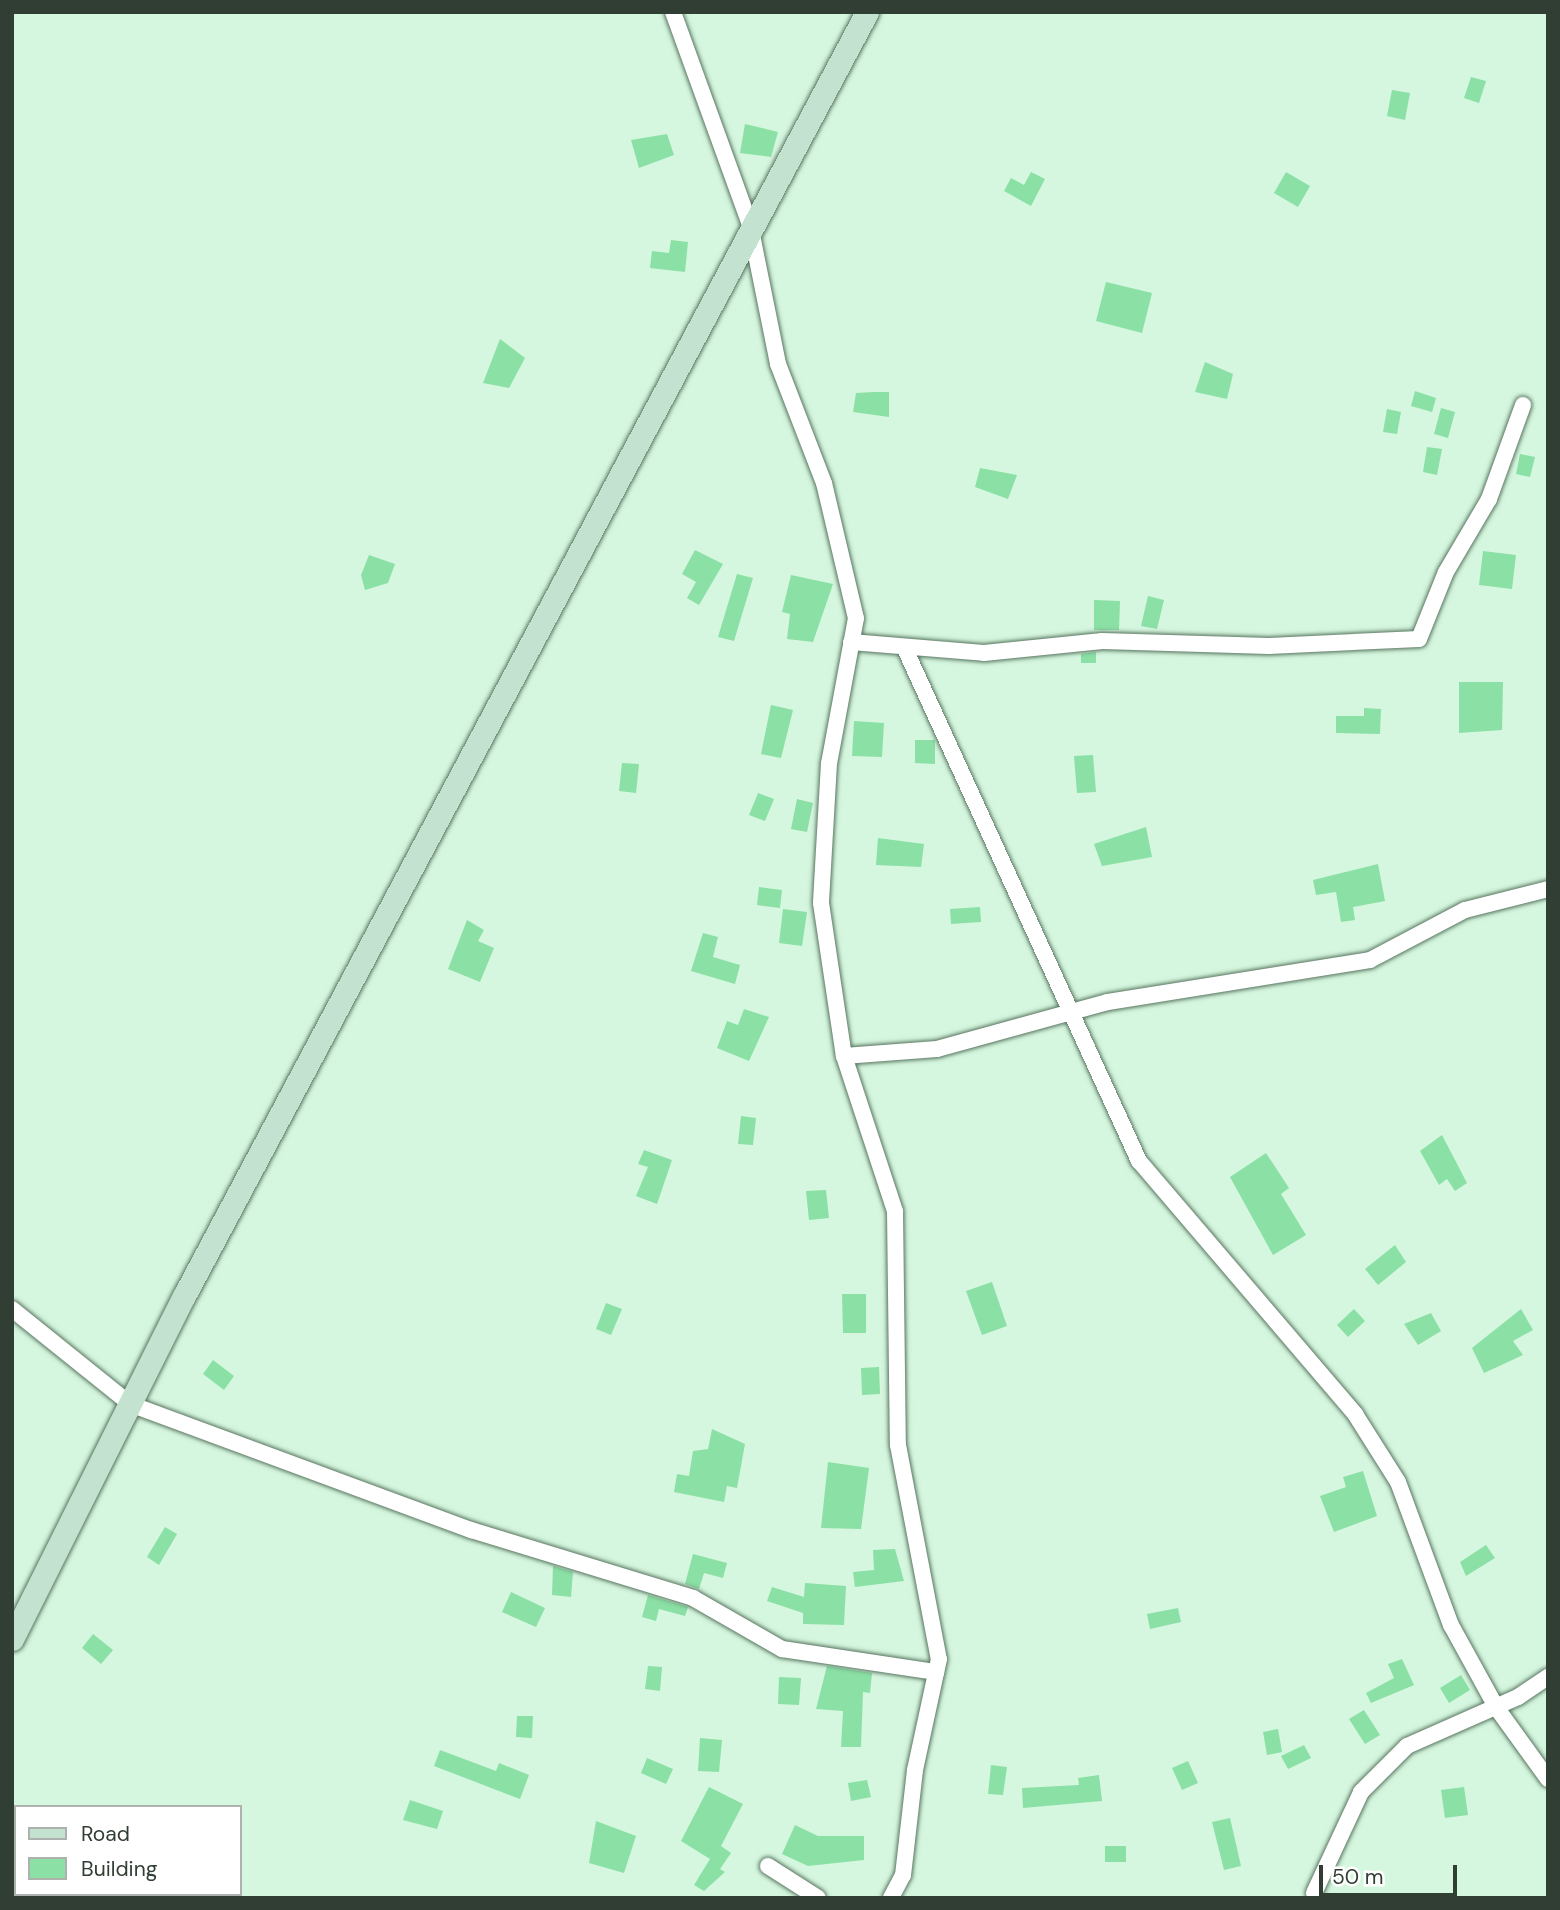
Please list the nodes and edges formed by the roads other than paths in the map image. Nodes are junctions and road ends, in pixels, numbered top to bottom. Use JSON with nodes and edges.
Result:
{"nodes":[{"id":1,"x":673,"y":12,"type":"edge"},
{"id":2,"x":867,"y":12,"type":"edge"},
{"id":3,"x":750,"y":225,"type":"junction"},
{"id":4,"x":1522,"y":405,"type":"dead end"},
{"id":5,"x":851,"y":642,"type":"junction"},
{"id":6,"x":906,"y":651,"type":"junction"},
{"id":7,"x":1548,"y":889,"type":"edge"},
{"id":8,"x":1072,"y":1010,"type":"junction"},
{"id":9,"x":844,"y":1056,"type":"junction"},
{"id":10,"x":12,"y":1309,"type":"edge"},
{"id":11,"x":130,"y":1404,"type":"junction"},
{"id":12,"x":12,"y":1639,"type":"edge"},
{"id":13,"x":936,"y":1672,"type":"junction"},
{"id":14,"x":1548,"y":1677,"type":"edge"},
{"id":15,"x":1496,"y":1707,"type":"junction"},
{"id":16,"x":1548,"y":1779,"type":"edge"},
{"id":17,"x":768,"y":1866,"type":"dead end"},
{"id":18,"x":1314,"y":1893,"type":"dead end"},
{"id":19,"x":818,"y":1898,"type":"edge"},
{"id":20,"x":891,"y":1898,"type":"edge"}],
"edges":[{"from":1,"to":3,"type":"street"},
{"from":2,"to":3,"type":"street"},
{"from":3,"to":5,"type":"street"},
{"from":3,"to":11,"type":"street"},
{"from":4,"to":6,"type":"street"},
{"from":5,"to":6,"type":"street"},
{"from":5,"to":9,"type":"street"},
{"from":6,"to":8,"type":"street"},
{"from":7,"to":8,"type":"street"},
{"from":8,"to":9,"type":"street"},
{"from":8,"to":15,"type":"street"},
{"from":9,"to":13,"type":"street"},
{"from":10,"to":11,"type":"street"},
{"from":11,"to":12,"type":"street"},
{"from":11,"to":13,"type":"street"},
{"from":13,"to":20,"type":"street"},
{"from":14,"to":15,"type":"street"},
{"from":15,"to":16,"type":"street"},
{"from":15,"to":18,"type":"street"},
{"from":17,"to":19,"type":"street"}]}
